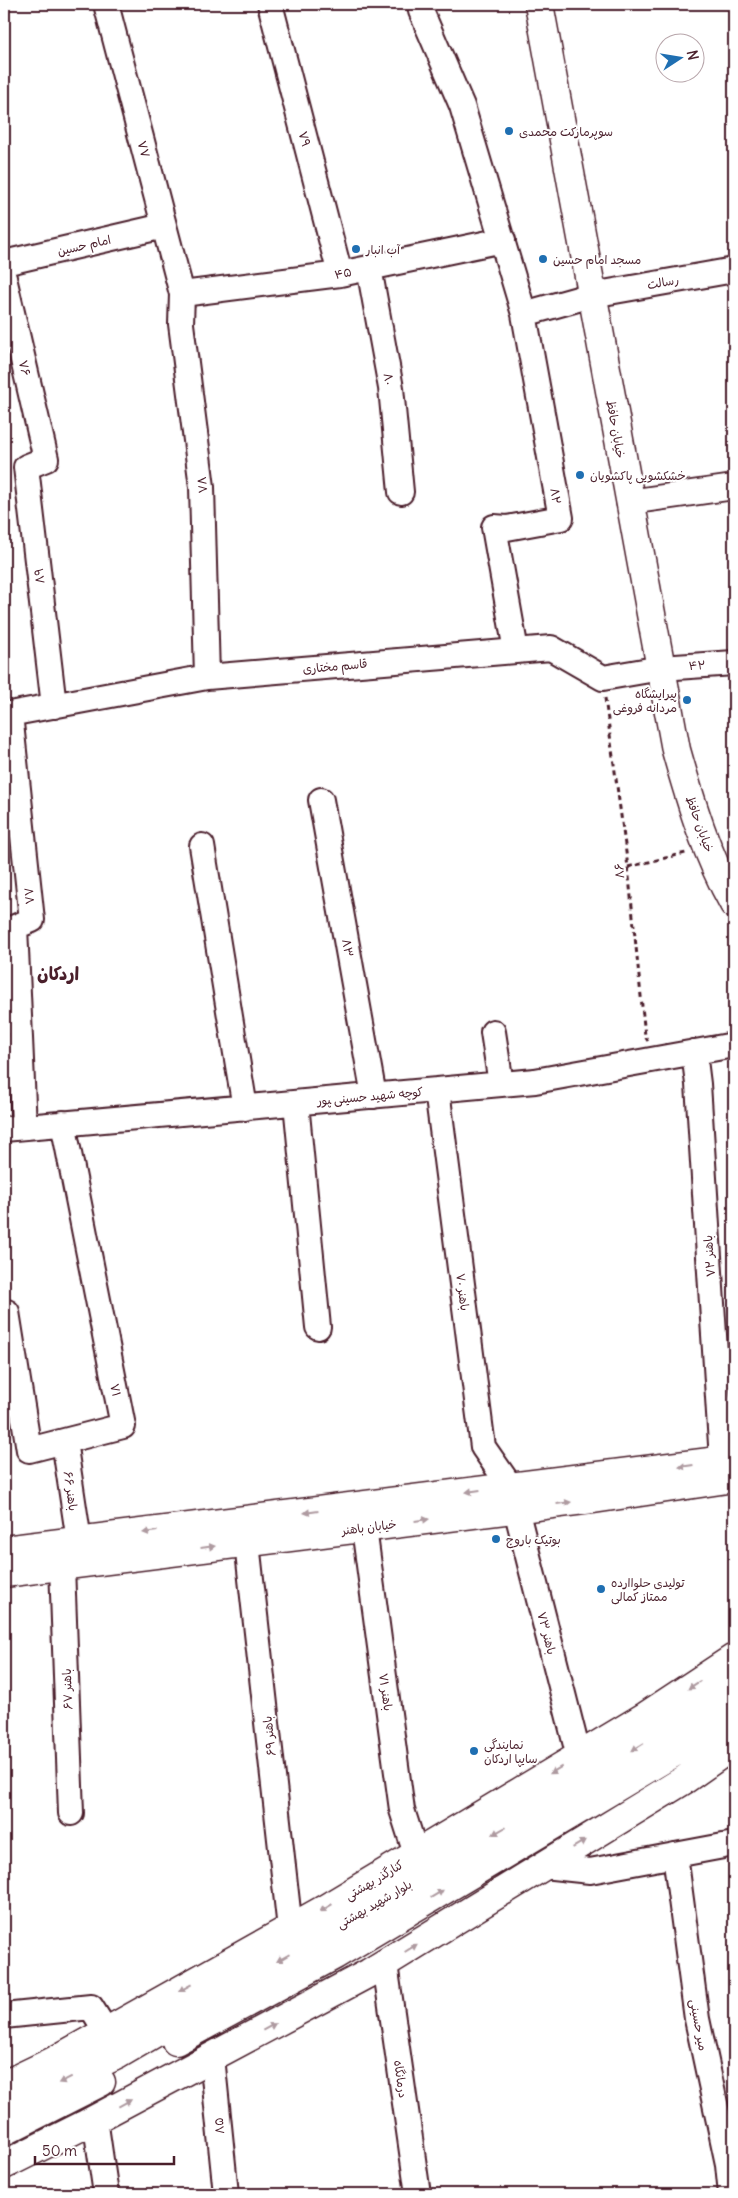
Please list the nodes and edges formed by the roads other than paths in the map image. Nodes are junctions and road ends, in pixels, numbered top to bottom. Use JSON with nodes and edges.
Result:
{"nodes":[{"id":1,"x":106,"y":4,"type":"edge"},
{"id":2,"x":270,"y":4,"type":"edge"},
{"id":3,"x":420,"y":4,"type":"edge"},
{"id":4,"x":539,"y":4,"type":"edge"},
{"id":5,"x":164,"y":226,"type":"junction"},
{"id":6,"x":503,"y":240,"type":"junction"},
{"id":7,"x":4,"y":263,"type":"edge"},
{"id":8,"x":368,"y":268,"type":"junction"},
{"id":9,"x":734,"y":270,"type":"edge"},
{"id":10,"x":340,"y":274,"type":"junction"},
{"id":11,"x":4,"y":278,"type":"edge"},
{"id":12,"x":182,"y":294,"type":"junction"},
{"id":13,"x":592,"y":295,"type":"junction"},
{"id":14,"x":524,"y":314,"type":"junction"},
{"id":15,"x":46,"y":459,"type":"joint"},
{"id":16,"x":734,"y":487,"type":"edge"},
{"id":17,"x":401,"y":492,"type":"dead end"},
{"id":18,"x":629,"y":502,"type":"junction"},
{"id":19,"x":516,"y":651,"type":"junction"},
{"id":20,"x":734,"y":663,"type":"edge"},
{"id":21,"x":660,"y":668,"type":"junction"},
{"id":22,"x":207,"y":677,"type":"junction"},
{"id":23,"x":54,"y":706,"type":"junction"},
{"id":24,"x":7,"y":715,"type":"edge"},
{"id":25,"x":321,"y":800,"type":"dead end"},
{"id":26,"x":202,"y":846,"type":"dead end"},
{"id":27,"x":734,"y":904,"type":"edge"},
{"id":28,"x":493,"y":1032,"type":"dead end"},
{"id":29,"x":734,"y":1044,"type":"edge"},
{"id":30,"x":694,"y":1052,"type":"junction"},
{"id":31,"x":501,"y":1084,"type":"junction"},
{"id":32,"x":437,"y":1090,"type":"junction"},
{"id":33,"x":374,"y":1096,"type":"junction"},
{"id":34,"x":296,"y":1103,"type":"junction"},
{"id":35,"x":245,"y":1108,"type":"junction"},
{"id":36,"x":62,"y":1123,"type":"junction"},
{"id":37,"x":14,"y":1128,"type":"edge"},
{"id":38,"x":6,"y":1312,"type":"dead end"},
{"id":39,"x":318,"y":1327,"type":"dead end"},
{"id":40,"x":64,"y":1441,"type":"junction"},
{"id":41,"x":730,"y":1466,"type":"edge"},
{"id":42,"x":513,"y":1498,"type":"junction"},
{"id":43,"x":364,"y":1528,"type":"junction"},
{"id":44,"x":79,"y":1541,"type":"junction"},
{"id":45,"x":247,"y":1542,"type":"junction"},
{"id":46,"x":4,"y":1550,"type":"edge"},
{"id":47,"x":62,"y":1566,"type":"junction"},
{"id":48,"x":4,"y":1573,"type":"edge"},
{"id":49,"x":734,"y":1658,"type":"edge"},
{"id":50,"x":734,"y":1683,"type":"edge"},
{"id":51,"x":734,"y":1717,"type":"edge"},
{"id":52,"x":734,"y":1745,"type":"edge"},
{"id":53,"x":579,"y":1756,"type":"junction"},
{"id":54,"x":71,"y":1813,"type":"dead end"},
{"id":55,"x":734,"y":1844,"type":"edge"},
{"id":56,"x":416,"y":1854,"type":"junction"},
{"id":57,"x":675,"y":1855,"type":"junction"},
{"id":58,"x":543,"y":1866,"type":"junction"},
{"id":59,"x":290,"y":1929,"type":"junction"},
{"id":60,"x":385,"y":1964,"type":"junction"},
{"id":61,"x":4,"y":2016,"type":"edge"},
{"id":62,"x":106,"y":2032,"type":"junction"},
{"id":63,"x":212,"y":2057,"type":"junction"},
{"id":64,"x":4,"y":2085,"type":"edge"},
{"id":65,"x":4,"y":2109,"type":"edge"},
{"id":66,"x":95,"y":2119,"type":"junction"},
{"id":67,"x":4,"y":2131,"type":"edge"},
{"id":68,"x":4,"y":2165,"type":"edge"},
{"id":69,"x":106,"y":2194,"type":"edge"},
{"id":70,"x":226,"y":2194,"type":"edge"},
{"id":71,"x":418,"y":2194,"type":"edge"},
{"id":72,"x":731,"y":2194,"type":"edge"}],
"edges":[{"from":1,"to":5,"type":"street","name":"۷۷"},
{"from":2,"to":10,"type":"street","name":"۷۹"},
{"from":3,"to":6,"type":"street"},
{"from":4,"to":13,"type":"main road","name":"خیابان حافظ"},
{"from":5,"to":7,"type":"street","name":"امام حسین"},
{"from":5,"to":12,"type":"street","name":"۷۷"},
{"from":6,"to":8,"type":"street","name":"۴۵"},
{"from":6,"to":14,"type":"street"},
{"from":8,"to":10,"type":"street","name":"۴۵"},
{"from":8,"to":17,"type":"street","name":"۸۰"},
{"from":9,"to":13,"type":"street","name":"رسالت"},
{"from":10,"to":12,"type":"street","name":"۴۵"},
{"from":11,"to":15,"type":"street","name":"۷۶"},
{"from":12,"to":22,"type":"street","name":"۷۸"},
{"from":13,"to":14,"type":"street","name":"رسالت"},
{"from":13,"to":18,"type":"main road","name":"خیابان حافظ"},
{"from":14,"to":19,"type":"street","name":"۸۲"},
{"from":15,"to":23,"type":"street","name":"۸۹"},
{"from":16,"to":18,"type":"street"},
{"from":18,"to":21,"type":"main road","name":"خیابان حافظ"},
{"from":19,"to":21,"type":"street","name":"قاسم مختاری"},
{"from":19,"to":22,"type":"street","name":"قاسم مختاری"},
{"from":20,"to":21,"type":"street","name":"۴۲"},
{"from":21,"to":27,"type":"main road","name":"خیابان حافظ"},
{"from":22,"to":23,"type":"street","name":"قاسم مختاری"},
{"from":23,"to":24,"type":"street","name":"قاسم مختاری"},
{"from":24,"to":37,"type":"street","name":"۷۷"},
{"from":25,"to":33,"type":"street","name":"۸۳"},
{"from":26,"to":35,"type":"street"},
{"from":28,"to":31,"type":"street"},
{"from":29,"to":30,"type":"street","name":"کوچه شهید حسینی ‍پور"},
{"from":30,"to":31,"type":"street","name":"کوچه شهید حسینی ‍پور"},
{"from":30,"to":41,"type":"street","name":"باهنر ۷۲"},
{"from":31,"to":32,"type":"street","name":"کوچه شهید حسینی ‍پور"},
{"from":32,"to":33,"type":"street","name":"کوچه شهید حسینی ‍پور"},
{"from":32,"to":42,"type":"street","name":"باهنر ۷۰"},
{"from":33,"to":34,"type":"street","name":"کوچه شهید حسینی ‍پور"},
{"from":34,"to":35,"type":"street","name":"کوچه شهید حسینی ‍پور"},
{"from":34,"to":39,"type":"street"},
{"from":35,"to":36,"type":"street","name":"کوچه شهید حسینی ‍پور"},
{"from":36,"to":37,"type":"street","name":"کوچه شهید حسینی ‍پور"},
{"from":36,"to":40,"type":"street","name":"۷۱"},
{"from":38,"to":40,"type":"street","name":"۷۱"},
{"from":40,"to":44,"type":"street","name":"باهنر ۶۶"},
{"from":41,"to":42,"type":"main road","name":"خیابان باهنر"},
{"from":43,"to":42,"type":"main road","name":"خیابان باهنر","one_way":true},
{"from":42,"to":44,"type":"main road","name":"خیابان باهنر","one_way":true},
{"from":42,"to":53,"type":"street","name":"باهنر ۷۳"},
{"from":43,"to":45,"type":"main road","name":"خیابان باهنر"},
{"from":43,"to":56,"type":"street","name":"باهنر ۷۱"},
{"from":44,"to":46,"type":"main road","name":"خیابان باهنر"},
{"from":47,"to":45,"type":"main road","name":"خیابان باهنر","one_way":true},
{"from":45,"to":59,"type":"street","name":"باهنر ۶۹"},
{"from":47,"to":48,"type":"main road","name":"خیابان باهنر"},
{"from":47,"to":54,"type":"street","name":"باهنر ۶۷"},
{"from":49,"to":53,"type":"main road","name":"کنارگذر بهشتی","one_way":true},
{"from":50,"to":65,"type":"main road","name":"بلوار شهید بهشتی","one_way":true},
{"from":67,"to":51,"type":"main road","name":"بلوار شهید بهشتی","one_way":true},
{"from":58,"to":52,"type":"main road","one_way":true},
{"from":53,"to":56,"type":"main road","name":"کنارگذر بهشتی","one_way":true},
{"from":55,"to":57,"type":"street"},
{"from":56,"to":59,"type":"main road","name":"کنارگذر بهشتی","one_way":true},
{"from":57,"to":58,"type":"street"},
{"from":57,"to":72,"type":"street","name":"میر حسینی"},
{"from":60,"to":58,"type":"main road","one_way":true},
{"from":59,"to":62,"type":"main road","name":"کنارگذر بهشتی","one_way":true},
{"from":63,"to":60,"type":"main road","one_way":true},
{"from":60,"to":71,"type":"street","name":"درمانگاه"},
{"from":61,"to":62,"type":"street"},
{"from":62,"to":64,"type":"main road","name":"کنارگذر بهشتی"},
{"from":66,"to":63,"type":"main road","one_way":true},
{"from":63,"to":70,"type":"street","name":"۸۵"},
{"from":66,"to":68,"type":"main road"},
{"from":66,"to":69,"type":"street"}]}
